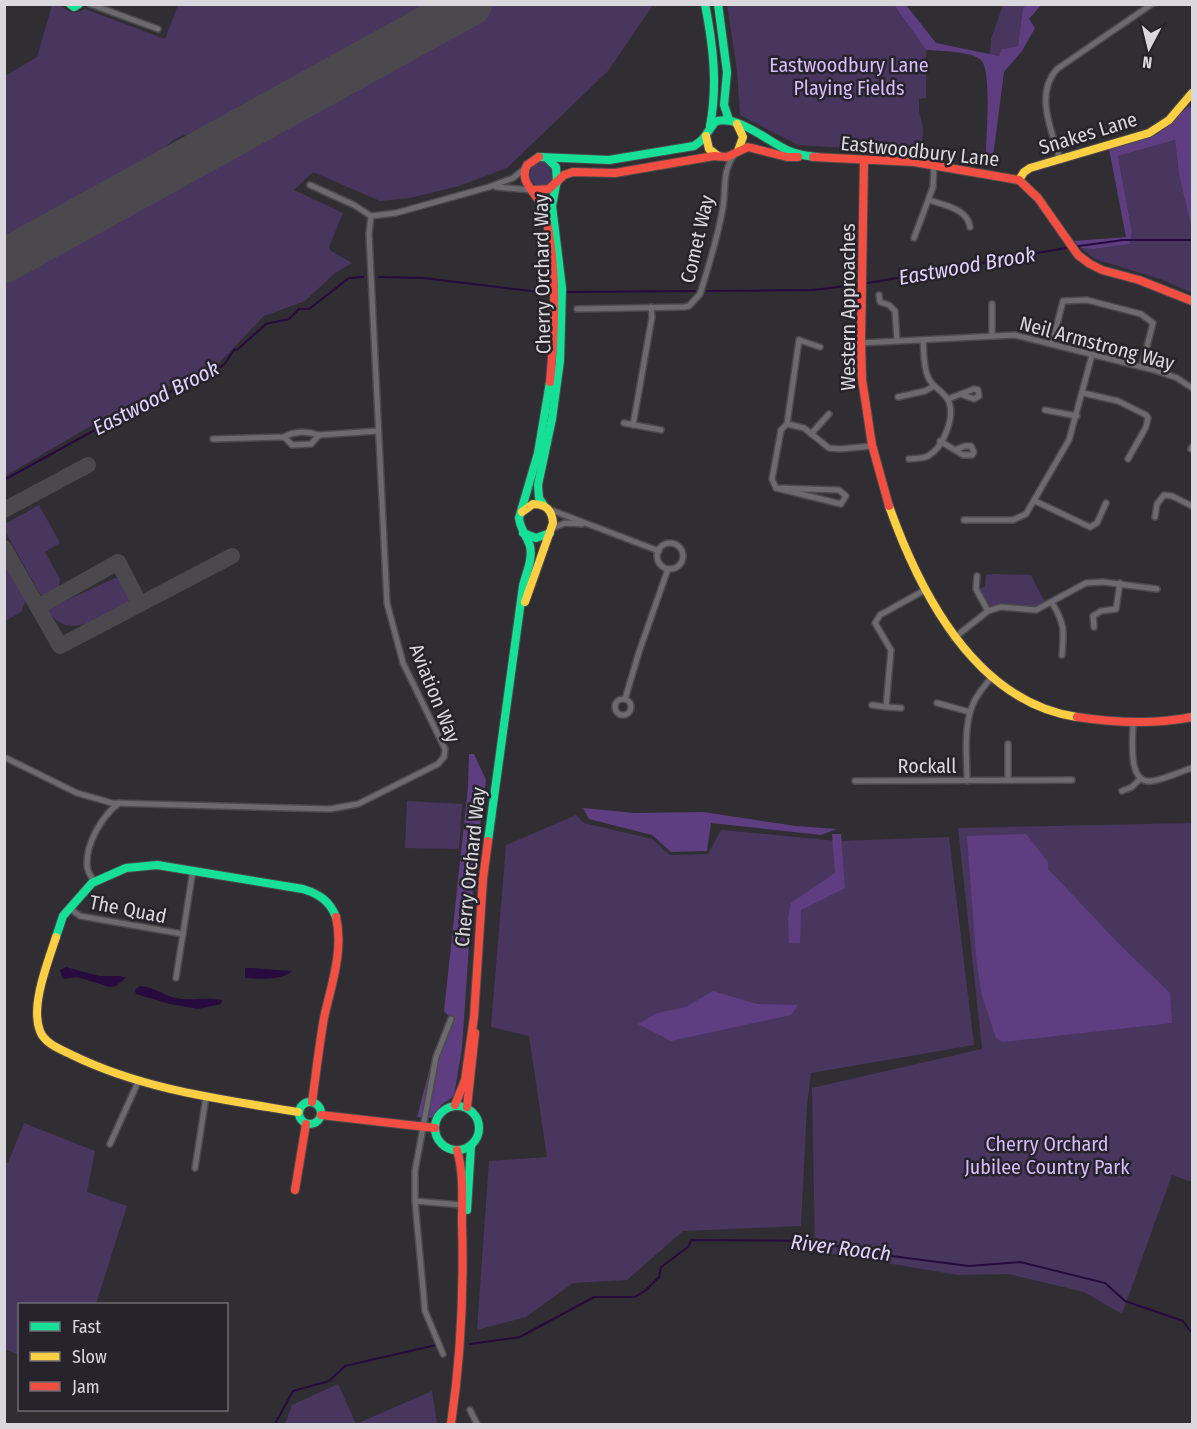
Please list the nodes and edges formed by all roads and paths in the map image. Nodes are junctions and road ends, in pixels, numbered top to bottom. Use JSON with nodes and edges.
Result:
{"nodes":[{"id":1,"x":90,"y":4,"type":"edge"},
{"id":2,"x":705,"y":4,"type":"edge"},
{"id":3,"x":718,"y":4,"type":"edge"},
{"id":4,"x":1152,"y":4,"type":"edge"},
{"id":5,"x":75,"y":5,"type":"edge"},
{"id":6,"x":99,"y":8,"type":"junction"},
{"id":7,"x":158,"y":29,"type":"dead end"},
{"id":8,"x":1192,"y":93,"type":"edge"},
{"id":9,"x":733,"y":122,"type":"junction"},
{"id":10,"x":710,"y":126,"type":"junction"},
{"id":11,"x":706,"y":135,"type":"junction"},
{"id":12,"x":737,"y":152,"type":"junction"},
{"id":13,"x":541,"y":156,"type":"junction"},
{"id":14,"x":718,"y":156,"type":"junction"},
{"id":15,"x":817,"y":157,"type":"junction"},
{"id":16,"x":864,"y":159,"type":"junction"},
{"id":17,"x":1060,"y":160,"type":"junction"},
{"id":18,"x":934,"y":165,"type":"junction"},
{"id":19,"x":526,"y":166,"type":"junction"},
{"id":20,"x":725,"y":172,"type":"junction"},
{"id":21,"x":1019,"y":180,"type":"junction"},
{"id":22,"x":557,"y":183,"type":"junction"},
{"id":23,"x":310,"y":185,"type":"dead end"},
{"id":24,"x":489,"y":187,"type":"junction"},
{"id":25,"x":533,"y":190,"type":"junction"},
{"id":26,"x":929,"y":200,"type":"junction"},
{"id":27,"x":371,"y":216,"type":"junction"},
{"id":28,"x":969,"y":227,"type":"dead end"},
{"id":29,"x":914,"y":238,"type":"dead end"},
{"id":30,"x":879,"y":295,"type":"dead end"},
{"id":31,"x":1192,"y":301,"type":"edge"},
{"id":32,"x":992,"y":304,"type":"dead end"},
{"id":33,"x":651,"y":307,"type":"junction"},
{"id":34,"x":577,"y":309,"type":"dead end"},
{"id":35,"x":992,"y":335,"type":"junction"},
{"id":36,"x":897,"y":340,"type":"junction"},
{"id":37,"x":924,"y":340,"type":"junction"},
{"id":38,"x":861,"y":343,"type":"junction"},
{"id":39,"x":1052,"y":344,"type":"junction"},
{"id":40,"x":820,"y":347,"type":"dead end"},
{"id":41,"x":1092,"y":355,"type":"junction"},
{"id":42,"x":1142,"y":366,"type":"junction"},
{"id":43,"x":934,"y":386,"type":"junction"},
{"id":44,"x":1192,"y":386,"type":"edge"},
{"id":45,"x":1083,"y":393,"type":"junction"},
{"id":46,"x":960,"y":394,"type":"dead end"},
{"id":47,"x":898,"y":397,"type":"dead end"},
{"id":48,"x":948,"y":399,"type":"junction"},
{"id":49,"x":1045,"y":410,"type":"dead end"},
{"id":50,"x":829,"y":414,"type":"dead end"},
{"id":51,"x":1077,"y":416,"type":"junction"},
{"id":52,"x":624,"y":423,"type":"dead end"},
{"id":53,"x":633,"y":424,"type":"junction"},
{"id":54,"x":787,"y":424,"type":"junction"},
{"id":55,"x":661,"y":430,"type":"dead end"},
{"id":56,"x":378,"y":432,"type":"junction"},
{"id":57,"x":811,"y":434,"type":"junction"},
{"id":58,"x":319,"y":435,"type":"junction"},
{"id":59,"x":284,"y":437,"type":"junction"},
{"id":60,"x":213,"y":439,"type":"dead end"},
{"id":61,"x":940,"y":441,"type":"junction"},
{"id":62,"x":872,"y":446,"type":"junction"},
{"id":63,"x":955,"y":450,"type":"dead end"},
{"id":64,"x":909,"y":459,"type":"dead end"},
{"id":65,"x":1128,"y":459,"type":"dead end"},
{"id":66,"x":776,"y":488,"type":"junction"},
{"id":67,"x":1035,"y":501,"type":"junction"},
{"id":68,"x":1106,"y":503,"type":"dead end"},
{"id":69,"x":543,"y":504,"type":"junction"},
{"id":70,"x":1192,"y":506,"type":"edge"},
{"id":71,"x":551,"y":510,"type":"junction"},
{"id":72,"x":521,"y":513,"type":"junction"},
{"id":73,"x":1155,"y":518,"type":"dead end"},
{"id":74,"x":964,"y":520,"type":"dead end"},
{"id":75,"x":587,"y":524,"type":"junction"},
{"id":76,"x":552,"y":530,"type":"junction"},
{"id":77,"x":523,"y":532,"type":"junction"},
{"id":78,"x":659,"y":550,"type":"junction"},
{"id":79,"x":668,"y":569,"type":"junction"},
{"id":80,"x":976,"y":576,"type":"dead end"},
{"id":81,"x":1120,"y":583,"type":"junction"},
{"id":82,"x":1157,"y":589,"type":"dead end"},
{"id":83,"x":925,"y":590,"type":"junction"},
{"id":84,"x":1052,"y":603,"type":"junction"},
{"id":85,"x":988,"y":611,"type":"junction"},
{"id":86,"x":1094,"y":627,"type":"dead end"},
{"id":87,"x":518,"y":632,"type":"junction"},
{"id":88,"x":954,"y":638,"type":"junction"},
{"id":89,"x":1062,"y":655,"type":"dead end"},
{"id":90,"x":992,"y":677,"type":"junction"},
{"id":91,"x":625,"y":699,"type":"dead end"},
{"id":92,"x":937,"y":703,"type":"dead end"},
{"id":93,"x":872,"y":705,"type":"dead end"},
{"id":94,"x":886,"y":707,"type":"junction"},
{"id":95,"x":901,"y":708,"type":"dead end"},
{"id":96,"x":970,"y":712,"type":"junction"},
{"id":97,"x":1192,"y":717,"type":"edge"},
{"id":98,"x":1133,"y":723,"type":"junction"},
{"id":99,"x":1008,"y":744,"type":"dead end"},
{"id":100,"x":4,"y":757,"type":"edge"},
{"id":101,"x":1192,"y":768,"type":"edge"},
{"id":102,"x":1140,"y":779,"type":"junction"},
{"id":103,"x":1008,"y":780,"type":"junction"},
{"id":104,"x":1072,"y":780,"type":"dead end"},
{"id":105,"x":855,"y":781,"type":"dead end"},
{"id":106,"x":967,"y":781,"type":"junction"},
{"id":107,"x":1122,"y":791,"type":"dead end"},
{"id":108,"x":119,"y":803,"type":"junction"},
{"id":109,"x":193,"y":870,"type":"junction"},
{"id":110,"x":95,"y":882,"type":"junction"},
{"id":111,"x":69,"y":908,"type":"junction"},
{"id":112,"x":183,"y":934,"type":"junction"},
{"id":113,"x":176,"y":978,"type":"dead end"},
{"id":114,"x":474,"y":1017,"type":"junction"},
{"id":115,"x":451,"y":1019,"type":"dead end"},
{"id":116,"x":138,"y":1082,"type":"junction"},
{"id":117,"x":206,"y":1097,"type":"junction"},
{"id":118,"x":312,"y":1102,"type":"junction"},
{"id":119,"x":455,"y":1105,"type":"junction"},
{"id":120,"x":466,"y":1107,"type":"junction"},
{"id":121,"x":298,"y":1112,"type":"junction"},
{"id":122,"x":321,"y":1115,"type":"junction"},
{"id":123,"x":306,"y":1124,"type":"junction"},
{"id":124,"x":423,"y":1127,"type":"junction"},
{"id":125,"x":435,"y":1128,"type":"junction"},
{"id":126,"x":110,"y":1144,"type":"dead end"},
{"id":127,"x":471,"y":1146,"type":"junction"},
{"id":128,"x":457,"y":1150,"type":"junction"},
{"id":129,"x":195,"y":1168,"type":"dead end"},
{"id":130,"x":295,"y":1190,"type":"dead end"},
{"id":131,"x":415,"y":1201,"type":"junction"},
{"id":132,"x":462,"y":1204,"type":"junction"},
{"id":133,"x":464,"y":1228,"type":"junction"},
{"id":134,"x":443,"y":1354,"type":"dead end"},
{"id":135,"x":470,"y":1410,"type":"dead end"},
{"id":136,"x":452,"y":1425,"type":"edge"},
{"id":137,"x":477,"y":1425,"type":"edge"}],
"edges":[{"from":1,"to":6,"type":"street"},
{"from":2,"to":10,"type":"main road"},
{"from":3,"to":9,"type":"main road"},
{"from":4,"to":17,"type":"street"},
{"from":5,"to":6,"type":"street"},
{"from":6,"to":7,"type":"street"},
{"from":8,"to":17,"type":"main road","name":"Snakes Lane"},
{"from":9,"to":10,"type":"main road"},
{"from":9,"to":12,"type":"main road"},
{"from":9,"to":15,"type":"main road","name":"Eastwoodbury Lane"},
{"from":10,"to":11,"type":"main road"},
{"from":11,"to":13,"type":"main road"},
{"from":11,"to":14,"type":"main road"},
{"from":12,"to":14,"type":"main road","name":"Eastwoodbury Lane"},
{"from":12,"to":15,"type":"main road","name":"Eastwoodbury Lane"},
{"from":12,"to":20,"type":"street","name":"Comet Way"},
{"from":13,"to":19,"type":"main road","name":"Eastwoodbury Lane"},
{"from":13,"to":22,"type":"main road"},
{"from":14,"to":20,"type":"street","name":"Comet Way"},
{"from":14,"to":22,"type":"main road","name":"Eastwoodbury Lane"},
{"from":15,"to":16,"type":"main road","name":"Eastwoodbury Lane"},
{"from":16,"to":18,"type":"main road","name":"Eastwoodbury Lane"},
{"from":16,"to":38,"type":"main road","name":"Western Approaches"},
{"from":17,"to":21,"type":"main road","name":"Snakes Lane"},
{"from":18,"to":21,"type":"main road","name":"Eastwoodbury Lane"},
{"from":18,"to":26,"type":"street"},
{"from":19,"to":24,"type":"street","name":"Eastwoodbury Lane"},
{"from":19,"to":25,"type":"main road"},
{"from":20,"to":33,"type":"street","name":"Comet Way"},
{"from":21,"to":31,"type":"main road"},
{"from":22,"to":25,"type":"main road","name":"Eastwoodbury Lane"},
{"from":22,"to":69,"type":"main road","name":"Cherry Orchard Way"},
{"from":23,"to":27,"type":"street"},
{"from":24,"to":25,"type":"street","name":"Eastwoodbury Lane"},
{"from":24,"to":27,"type":"street","name":"Eastwoodbury Lane"},
{"from":25,"to":72,"type":"main road","name":"Cherry Orchard Way"},
{"from":26,"to":28,"type":"street"},
{"from":26,"to":29,"type":"street"},
{"from":27,"to":56,"type":"street","name":"Aviation Way"},
{"from":30,"to":36,"type":"street"},
{"from":32,"to":35,"type":"street","name":"Neil Armstrong Way"},
{"from":33,"to":34,"type":"street","name":"Comet Way"},
{"from":33,"to":53,"type":"street"},
{"from":35,"to":37,"type":"street","name":"Neil Armstrong Way"},
{"from":35,"to":39,"type":"street","name":"Neil Armstrong Way"},
{"from":36,"to":37,"type":"street","name":"Neil Armstrong Way"},
{"from":36,"to":38,"type":"street","name":"Neil Armstrong Way"},
{"from":37,"to":43,"type":"street"},
{"from":38,"to":62,"type":"main road","name":"Western Approaches"},
{"from":39,"to":41,"type":"street","name":"Neil Armstrong Way"},
{"from":39,"to":42,"type":"street"},
{"from":40,"to":54,"type":"street"},
{"from":41,"to":42,"type":"street","name":"Neil Armstrong Way"},
{"from":41,"to":45,"type":"street"},
{"from":42,"to":44,"type":"street","name":"Neil Armstrong Way"},
{"from":43,"to":47,"type":"street"},
{"from":43,"to":48,"type":"street"},
{"from":45,"to":51,"type":"street"},
{"from":45,"to":65,"type":"street"},
{"from":46,"to":48,"type":"street"},
{"from":48,"to":61,"type":"street"},
{"from":49,"to":51,"type":"street"},
{"from":50,"to":57,"type":"street"},
{"from":51,"to":67,"type":"street"},
{"from":52,"to":53,"type":"street"},
{"from":53,"to":55,"type":"street"},
{"from":54,"to":57,"type":"street"},
{"from":54,"to":66,"type":"street"},
{"from":56,"to":58,"type":"street"},
{"from":56,"to":108,"type":"street","name":"Aviation Way"},
{"from":57,"to":62,"type":"street"},
{"from":58,"to":59,"type":"street"},
{"from":58,"to":59,"type":"street"},
{"from":59,"to":60,"type":"street"},
{"from":61,"to":63,"type":"street"},
{"from":61,"to":64,"type":"street"},
{"from":62,"to":83,"type":"main road","name":"Western Approaches"},
{"from":66,"to":66,"type":"street"},
{"from":67,"to":68,"type":"street"},
{"from":67,"to":74,"type":"street"},
{"from":69,"to":71,"type":"main road"},
{"from":69,"to":72,"type":"main road"},
{"from":70,"to":73,"type":"street"},
{"from":71,"to":75,"type":"street"},
{"from":71,"to":76,"type":"main road","name":"Cherry Orchard Way"},
{"from":72,"to":77,"type":"main road","name":"Cherry Orchard Way"},
{"from":75,"to":76,"type":"street"},
{"from":75,"to":78,"type":"street"},
{"from":76,"to":77,"type":"main road"},
{"from":76,"to":87,"type":"main road","name":"Cherry Orchard Way"},
{"from":77,"to":87,"type":"main road","name":"Cherry Orchard Way"},
{"from":78,"to":79,"type":"street"},
{"from":78,"to":79,"type":"street"},
{"from":79,"to":91,"type":"street"},
{"from":80,"to":85,"type":"street"},
{"from":81,"to":82,"type":"street"},
{"from":81,"to":84,"type":"street"},
{"from":81,"to":86,"type":"street"},
{"from":83,"to":88,"type":"main road","name":"Western Approaches"},
{"from":83,"to":94,"type":"street"},
{"from":84,"to":85,"type":"street"},
{"from":84,"to":89,"type":"street"},
{"from":85,"to":88,"type":"street"},
{"from":87,"to":114,"type":"main road","name":"Cherry Orchard Way"},
{"from":88,"to":90,"type":"main road","name":"Western Approaches"},
{"from":90,"to":96,"type":"street","name":"Rockall"},
{"from":90,"to":98,"type":"main road","name":"Western Approaches"},
{"from":92,"to":96,"type":"street"},
{"from":93,"to":94,"type":"street"},
{"from":94,"to":95,"type":"street"},
{"from":96,"to":106,"type":"street","name":"Rockall"},
{"from":97,"to":98,"type":"main road","name":"Western Approaches"},
{"from":98,"to":102,"type":"street"},
{"from":99,"to":103,"type":"street"},
{"from":100,"to":108,"type":"street","name":"Aviation Way"},
{"from":101,"to":102,"type":"street"},
{"from":102,"to":107,"type":"street"},
{"from":103,"to":104,"type":"street"},
{"from":103,"to":106,"type":"street"},
{"from":105,"to":106,"type":"street","name":"Rockall"},
{"from":108,"to":110,"type":"street"},
{"from":109,"to":110,"type":"main road"},
{"from":109,"to":112,"type":"street","name":"The Quad"},
{"from":109,"to":118,"type":"main road"},
{"from":110,"to":111,"type":"main road"},
{"from":111,"to":112,"type":"street","name":"The Quad"},
{"from":111,"to":116,"type":"main road"},
{"from":112,"to":113,"type":"street","name":"The Quad"},
{"from":114,"to":119,"type":"main road","name":"Cherry Orchard Way"},
{"from":114,"to":120,"type":"main road"},
{"from":115,"to":124,"type":"street"},
{"from":116,"to":117,"type":"main road"},
{"from":116,"to":126,"type":"street"},
{"from":117,"to":121,"type":"main road"},
{"from":117,"to":129,"type":"street"},
{"from":118,"to":121,"type":"main road"},
{"from":118,"to":122,"type":"main road"},
{"from":119,"to":120,"type":"main road"},
{"from":119,"to":125,"type":"main road"},
{"from":120,"to":127,"type":"main road"},
{"from":121,"to":123,"type":"main road"},
{"from":122,"to":123,"type":"main road"},
{"from":122,"to":124,"type":"main road"},
{"from":123,"to":130,"type":"main road"},
{"from":124,"to":125,"type":"main road"},
{"from":124,"to":131,"type":"street"},
{"from":125,"to":128,"type":"main road"},
{"from":127,"to":128,"type":"main road"},
{"from":127,"to":133,"type":"main road"},
{"from":128,"to":132,"type":"main road"},
{"from":131,"to":132,"type":"street"},
{"from":131,"to":134,"type":"street"},
{"from":132,"to":133,"type":"main road"},
{"from":133,"to":136,"type":"main road"},
{"from":135,"to":137,"type":"street"}]}
